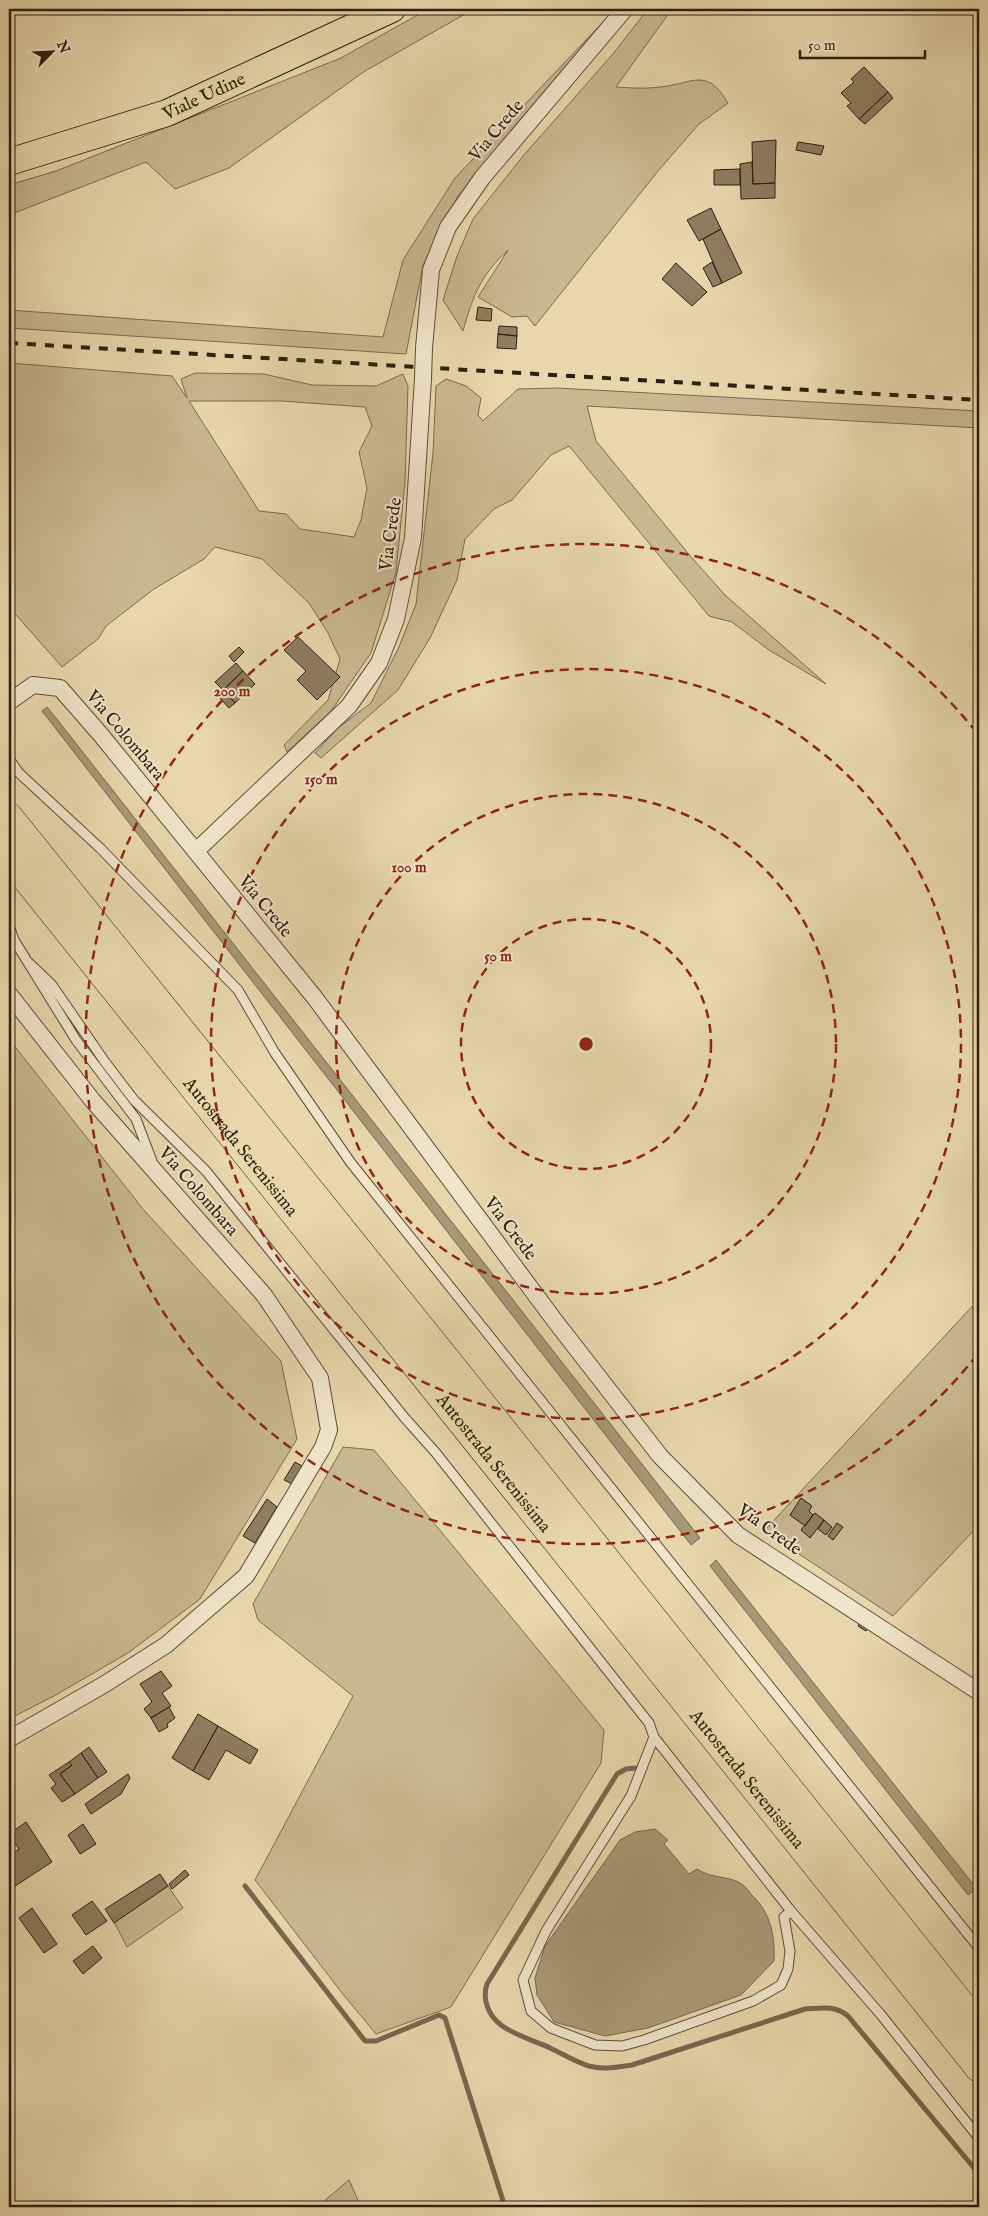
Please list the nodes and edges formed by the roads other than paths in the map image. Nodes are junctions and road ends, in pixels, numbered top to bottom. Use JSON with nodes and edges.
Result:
{"nodes":[{"id":1,"x":392,"y":9,"type":"edge"},
{"id":2,"x":624,"y":9,"type":"edge"},
{"id":3,"x":9,"y":162,"type":"edge"},
{"id":4,"x":9,"y":702,"type":"edge"},
{"id":5,"x":9,"y":759,"type":"edge"},
{"id":6,"x":9,"y":817,"type":"edge"},
{"id":7,"x":196,"y":851,"type":"junction"},
{"id":8,"x":9,"y":857,"type":"edge"},
{"id":9,"x":9,"y":925,"type":"edge"},
{"id":10,"x":9,"y":931,"type":"edge"},
{"id":11,"x":14,"y":940,"type":"junction"},
{"id":12,"x":28,"y":962,"type":"junction"},
{"id":13,"x":9,"y":994,"type":"edge"},
{"id":14,"x":156,"y":1173,"type":"junction"},
{"id":15,"x":979,"y":1692,"type":"edge"},
{"id":16,"x":654,"y":1737,"type":"junction"},
{"id":17,"x":9,"y":1739,"type":"edge"},
{"id":18,"x":791,"y":1911,"type":"junction"},
{"id":19,"x":979,"y":1948,"type":"edge"},
{"id":20,"x":979,"y":2026,"type":"edge"},
{"id":21,"x":979,"y":2068,"type":"edge"},
{"id":22,"x":979,"y":2138,"type":"edge"}],
"edges":[{"from":1,"to":3,"type":"main road","name":"Viale Udine"},
{"from":2,"to":7,"type":"street","name":"Via Crede","bridge":true},
{"from":4,"to":7,"type":"street","name":"Via Colombara"},
{"from":5,"to":19,"type":"lane"},
{"from":6,"to":20,"type":"highway","name":"Autostrada Serenissima"},
{"from":7,"to":15,"type":"street","name":"Via Crede"},
{"from":8,"to":21,"type":"highway","name":"Autostrada Serenissima"},
{"from":9,"to":11,"type":"lane"},
{"from":10,"to":11,"type":"lane"},
{"from":11,"to":12,"type":"lane"},
{"from":12,"to":14,"type":"lane"},
{"from":12,"to":16,"type":"lane"},
{"from":13,"to":14,"type":"street","name":"Via Colombara"},
{"from":14,"to":17,"type":"street","name":"Via Colombara"},
{"from":16,"to":18,"type":"lane"},
{"from":16,"to":18,"type":"lane"},
{"from":18,"to":22,"type":"lane"}]}
